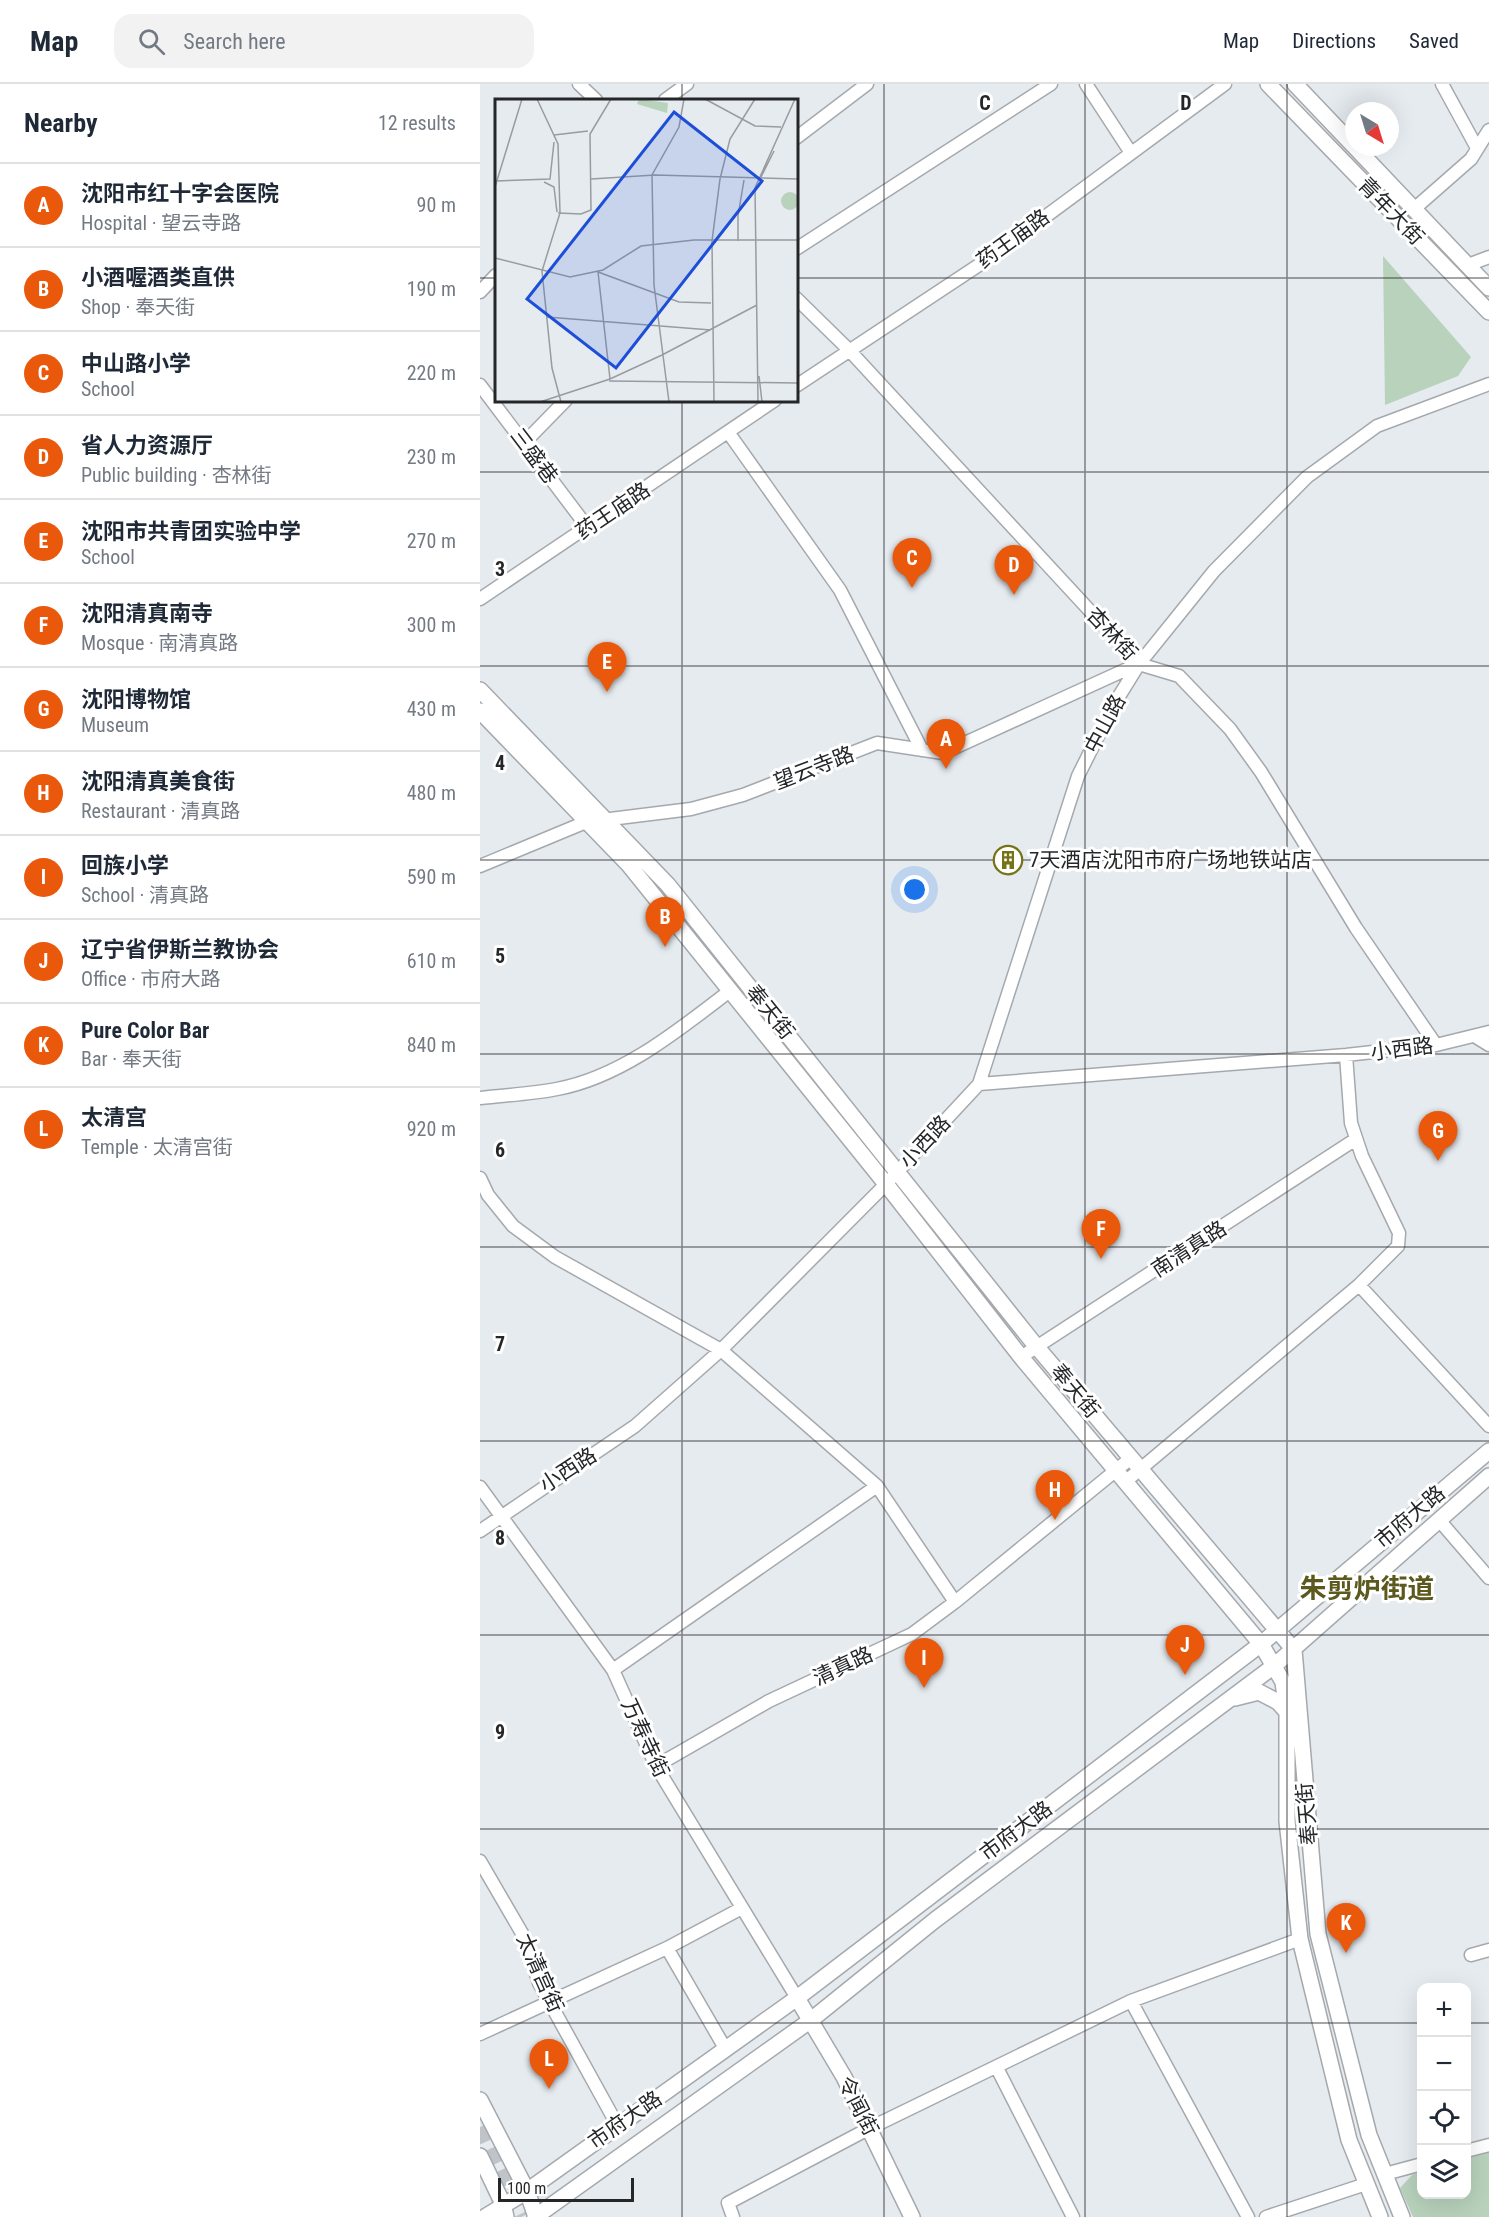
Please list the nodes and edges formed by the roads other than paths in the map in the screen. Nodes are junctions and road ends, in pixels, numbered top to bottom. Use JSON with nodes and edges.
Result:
{"nodes":[{"id":1,"x":579,"y":84,"type":"edge"},
{"id":2,"x":687,"y":84,"type":"edge"},
{"id":3,"x":867,"y":84,"type":"edge"},
{"id":4,"x":1051,"y":84,"type":"edge"},
{"id":5,"x":1086,"y":84,"type":"edge"},
{"id":6,"x":1225,"y":84,"type":"edge"},
{"id":7,"x":1268,"y":84,"type":"edge"},
{"id":8,"x":1294,"y":84,"type":"edge"},
{"id":9,"x":1442,"y":84,"type":"edge"},
{"id":10,"x":595,"y":99,"type":"edge"},
{"id":11,"x":666,"y":99,"type":"edge"},
{"id":12,"x":1489,"y":130,"type":"edge"},
{"id":13,"x":798,"y":136,"type":"edge"},
{"id":14,"x":1345,"y":138,"type":"edge"},
{"id":15,"x":1477,"y":148,"type":"junction"},
{"id":16,"x":1131,"y":153,"type":"junction"},
{"id":17,"x":1363,"y":156,"type":"edge"},
{"id":18,"x":1414,"y":209,"type":"junction"},
{"id":19,"x":798,"y":248,"type":"edge"},
{"id":20,"x":1489,"y":257,"type":"edge"},
{"id":21,"x":1468,"y":265,"type":"junction"},
{"id":22,"x":495,"y":276,"type":"edge"},
{"id":23,"x":1489,"y":288,"type":"edge"},
{"id":24,"x":480,"y":292,"type":"edge"},
{"id":25,"x":798,"y":300,"type":"edge"},
{"id":26,"x":1489,"y":312,"type":"edge"},
{"id":27,"x":849,"y":350,"type":"junction"},
{"id":28,"x":1489,"y":384,"type":"edge"},
{"id":29,"x":480,"y":385,"type":"edge"},
{"id":30,"x":798,"y":385,"type":"edge"},
{"id":31,"x":564,"y":402,"type":"edge"},
{"id":32,"x":771,"y":402,"type":"edge"},
{"id":33,"x":728,"y":432,"type":"junction"},
{"id":34,"x":524,"y":443,"type":"junction"},
{"id":35,"x":588,"y":528,"type":"junction"},
{"id":36,"x":480,"y":599,"type":"edge"},
{"id":37,"x":1139,"y":664,"type":"junction"},
{"id":38,"x":480,"y":690,"type":"edge"},
{"id":39,"x":480,"y":711,"type":"edge"},
{"id":40,"x":922,"y":750,"type":"junction"},
{"id":41,"x":606,"y":819,"type":"junction"},
{"id":42,"x":586,"y":822,"type":"junction"},
{"id":43,"x":480,"y":866,"type":"edge"},
{"id":44,"x":731,"y":990,"type":"junction"},
{"id":45,"x":1489,"y":1032,"type":"edge"},
{"id":46,"x":1476,"y":1037,"type":"junction"},
{"id":47,"x":1489,"y":1044,"type":"edge"},
{"id":48,"x":1436,"y":1045,"type":"junction"},
{"id":49,"x":1346,"y":1055,"type":"junction"},
{"id":50,"x":979,"y":1084,"type":"junction"},
{"id":51,"x":480,"y":1098,"type":"edge"},
{"id":52,"x":1356,"y":1139,"type":"junction"},
{"id":53,"x":898,"y":1171,"type":"junction"},
{"id":54,"x":480,"y":1178,"type":"edge"},
{"id":55,"x":886,"y":1184,"type":"junction"},
{"id":56,"x":1359,"y":1285,"type":"junction"},
{"id":57,"x":1036,"y":1346,"type":"junction"},
{"id":58,"x":721,"y":1350,"type":"junction"},
{"id":59,"x":1021,"y":1357,"type":"junction"},
{"id":60,"x":1489,"y":1426,"type":"edge"},
{"id":61,"x":1489,"y":1451,"type":"edge"},
{"id":62,"x":1136,"y":1463,"type":"junction"},
{"id":63,"x":1121,"y":1476,"type":"junction"},
{"id":64,"x":1489,"y":1476,"type":"edge"},
{"id":65,"x":877,"y":1486,"type":"junction"},
{"id":66,"x":480,"y":1487,"type":"edge"},
{"id":67,"x":501,"y":1515,"type":"junction"},
{"id":68,"x":1439,"y":1520,"type":"junction"},
{"id":69,"x":480,"y":1531,"type":"edge"},
{"id":70,"x":1489,"y":1578,"type":"edge"},
{"id":71,"x":955,"y":1602,"type":"junction"},
{"id":72,"x":1278,"y":1629,"type":"junction"},
{"id":73,"x":1261,"y":1644,"type":"junction"},
{"id":74,"x":1294,"y":1650,"type":"junction"},
{"id":75,"x":1274,"y":1666,"type":"junction"},
{"id":76,"x":613,"y":1670,"type":"junction"},
{"id":77,"x":1229,"y":1700,"type":"junction"},
{"id":78,"x":1287,"y":1712,"type":"junction"},
{"id":79,"x":656,"y":1766,"type":"junction"},
{"id":80,"x":480,"y":1861,"type":"edge"},
{"id":81,"x":742,"y":1908,"type":"junction"},
{"id":82,"x":1300,"y":1940,"type":"junction"},
{"id":83,"x":667,"y":1948,"type":"junction"},
{"id":84,"x":1489,"y":1950,"type":"edge"},
{"id":85,"x":1471,"y":1955,"type":"dead end"},
{"id":86,"x":797,"y":1998,"type":"junction"},
{"id":87,"x":1131,"y":2001,"type":"junction"},
{"id":88,"x":551,"y":2002,"type":"junction"},
{"id":89,"x":811,"y":2020,"type":"junction"},
{"id":90,"x":480,"y":2034,"type":"edge"},
{"id":91,"x":722,"y":2043,"type":"dead end"},
{"id":92,"x":997,"y":2068,"type":"junction"},
{"id":93,"x":480,"y":2100,"type":"edge"},
{"id":94,"x":614,"y":2119,"type":"dead end"},
{"id":95,"x":870,"y":2128,"type":"junction"},
{"id":96,"x":1489,"y":2145,"type":"edge"},
{"id":97,"x":1471,"y":2150,"type":"edge"},
{"id":98,"x":480,"y":2156,"type":"edge"},
{"id":99,"x":1417,"y":2165,"type":"edge"},
{"id":100,"x":1385,"y":2174,"type":"junction"},
{"id":101,"x":1366,"y":2184,"type":"junction"},
{"id":102,"x":527,"y":2191,"type":"junction"},
{"id":103,"x":504,"y":2210,"type":"edge"},
{"id":104,"x":485,"y":2217,"type":"edge"},
{"id":105,"x":536,"y":2217,"type":"edge"},
{"id":106,"x":734,"y":2217,"type":"edge"},
{"id":107,"x":912,"y":2217,"type":"edge"},
{"id":108,"x":1073,"y":2217,"type":"edge"},
{"id":109,"x":1248,"y":2217,"type":"edge"},
{"id":110,"x":1266,"y":2217,"type":"edge"},
{"id":111,"x":1380,"y":2217,"type":"edge"},
{"id":112,"x":1402,"y":2217,"type":"edge"}],
"edges":[{"from":1,"to":10,"type":"street"},
{"from":2,"to":11,"type":"street"},
{"from":3,"to":13,"type":"street"},
{"from":4,"to":19,"type":"street"},
{"from":5,"to":16,"type":"street"},
{"from":6,"to":16,"type":"street","name":"药王庙路"},
{"from":7,"to":26,"type":"main road","name":"青年大街"},
{"from":8,"to":14,"type":"main road","name":"青年大街"},
{"from":9,"to":15,"type":"street"},
{"from":12,"to":15,"type":"street"},
{"from":15,"to":18,"type":"street"},
{"from":16,"to":27,"type":"street","name":"药王庙路"},
{"from":17,"to":18,"type":"main road","name":"青年大街"},
{"from":18,"to":21,"type":"main road","name":"青年大街"},
{"from":20,"to":21,"type":"street"},
{"from":21,"to":23,"type":"main road","name":"青年大街"},
{"from":22,"to":24,"type":"street"},
{"from":25,"to":27,"type":"street","name":"杏林街"},
{"from":27,"to":30,"type":"street","name":"药王庙路"},
{"from":27,"to":37,"type":"street","name":"杏林街"},
{"from":28,"to":37,"type":"street","name":"中山路"},
{"from":29,"to":34,"type":"street","name":"三盛巷"},
{"from":31,"to":34,"type":"street"},
{"from":32,"to":33,"type":"street","name":"药王庙路"},
{"from":33,"to":35,"type":"street","name":"药王庙路"},
{"from":33,"to":40,"type":"street"},
{"from":34,"to":35,"type":"street","name":"三盛巷"},
{"from":35,"to":36,"type":"street","name":"药王庙路"},
{"from":37,"to":40,"type":"street","name":"望云寺路"},
{"from":37,"to":48,"type":"street","name":"杏林街"},
{"from":37,"to":50,"type":"street","name":"中山路"},
{"from":38,"to":41,"type":"main road","name":"奉天街"},
{"from":39,"to":42,"type":"main road","name":"奉天街"},
{"from":40,"to":41,"type":"street","name":"望云寺路"},
{"from":41,"to":42,"type":"street","name":"望云寺路"},
{"from":41,"to":53,"type":"main road","name":"奉天街"},
{"from":42,"to":43,"type":"street","name":"望云寺路"},
{"from":42,"to":44,"type":"main road","name":"奉天街"},
{"from":44,"to":51,"type":"street"},
{"from":44,"to":55,"type":"main road","name":"奉天街"},
{"from":45,"to":46,"type":"street","name":"小西路"},
{"from":46,"to":47,"type":"street"},
{"from":46,"to":48,"type":"street","name":"小西路"},
{"from":48,"to":49,"type":"street","name":"小西路"},
{"from":49,"to":50,"type":"street","name":"小西路"},
{"from":49,"to":52,"type":"street","name":"清真路"},
{"from":50,"to":53,"type":"street","name":"小西路"},
{"from":52,"to":56,"type":"street","name":"清真路"},
{"from":52,"to":57,"type":"street","name":"南清真路"},
{"from":53,"to":55,"type":"street","name":"小西路"},
{"from":53,"to":57,"type":"main road","name":"奉天街"},
{"from":54,"to":58,"type":"street"},
{"from":55,"to":58,"type":"street","name":"小西路"},
{"from":55,"to":59,"type":"main road","name":"奉天街"},
{"from":56,"to":60,"type":"street"},
{"from":56,"to":62,"type":"street","name":"清真路"},
{"from":57,"to":59,"type":"street","name":"南清真路"},
{"from":57,"to":62,"type":"main road","name":"奉天街"},
{"from":58,"to":65,"type":"street"},
{"from":58,"to":67,"type":"street","name":"小西路"},
{"from":59,"to":63,"type":"main road","name":"奉天街"},
{"from":61,"to":72,"type":"main road","name":"市府大路"},
{"from":62,"to":63,"type":"street","name":"清真路"},
{"from":62,"to":72,"type":"main road","name":"奉天街"},
{"from":63,"to":71,"type":"street","name":"清真路"},
{"from":63,"to":73,"type":"main road","name":"奉天街"},
{"from":64,"to":68,"type":"main road","name":"市府大路"},
{"from":65,"to":71,"type":"street"},
{"from":65,"to":76,"type":"street"},
{"from":66,"to":67,"type":"street","name":"万寿寺街"},
{"from":67,"to":69,"type":"street","name":"小西路"},
{"from":67,"to":76,"type":"street","name":"万寿寺街"},
{"from":68,"to":70,"type":"street"},
{"from":68,"to":74,"type":"main road","name":"市府大路"},
{"from":71,"to":79,"type":"street","name":"清真路"},
{"from":72,"to":73,"type":"main road","name":"市府大路"},
{"from":72,"to":74,"type":"main road","name":"奉天街"},
{"from":73,"to":75,"type":"main road","name":"奉天街"},
{"from":73,"to":86,"type":"main road","name":"市府大路"},
{"from":74,"to":75,"type":"main road","name":"市府大路"},
{"from":74,"to":100,"type":"main road","name":"奉天街"},
{"from":75,"to":77,"type":"main road","name":"市府大路"},
{"from":75,"to":78,"type":"main road","name":"奉天街"},
{"from":76,"to":79,"type":"street","name":"万寿寺街"},
{"from":77,"to":78,"type":"main road"},
{"from":77,"to":89,"type":"main road","name":"市府大路"},
{"from":78,"to":82,"type":"main road","name":"奉天街"},
{"from":79,"to":81,"type":"street","name":"万寿寺街"},
{"from":80,"to":88,"type":"street","name":"太清宫街"},
{"from":81,"to":83,"type":"street"},
{"from":81,"to":86,"type":"street","name":"万寿寺街"},
{"from":82,"to":87,"type":"street"},
{"from":82,"to":101,"type":"main road","name":"奉天街"},
{"from":83,"to":88,"type":"street"},
{"from":83,"to":91,"type":"street"},
{"from":84,"to":85,"type":"street"},
{"from":86,"to":89,"type":"main road","name":"令闻街"},
{"from":86,"to":102,"type":"main road","name":"市府大路"},
{"from":87,"to":92,"type":"street"},
{"from":87,"to":109,"type":"street"},
{"from":88,"to":90,"type":"street"},
{"from":88,"to":94,"type":"street","name":"太清宫街"},
{"from":89,"to":95,"type":"main road","name":"令闻街"},
{"from":89,"to":105,"type":"main road","name":"市府大路"},
{"from":92,"to":95,"type":"street"},
{"from":92,"to":108,"type":"street"},
{"from":93,"to":102,"type":"main road"},
{"from":95,"to":106,"type":"street"},
{"from":95,"to":107,"type":"main road","name":"令闻街"},
{"from":96,"to":97,"type":"street"},
{"from":98,"to":103,"type":"main road"},
{"from":99,"to":100,"type":"street"},
{"from":100,"to":112,"type":"main road","name":"奉天街"},
{"from":101,"to":110,"type":"street"},
{"from":101,"to":111,"type":"main road","name":"奉天街"},
{"from":102,"to":103,"type":"main road","name":"市府大路"},
{"from":102,"to":105,"type":"main road"},
{"from":103,"to":104,"type":"main road","name":"市府大路"}]}
